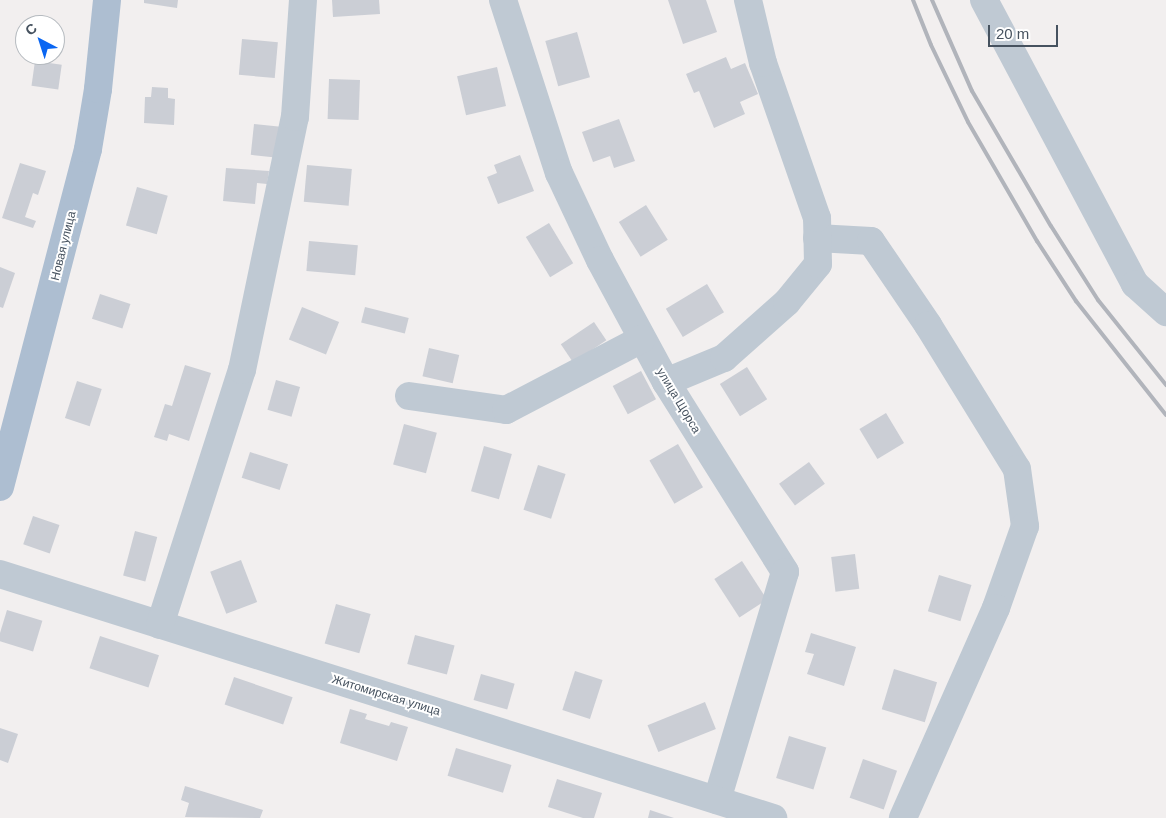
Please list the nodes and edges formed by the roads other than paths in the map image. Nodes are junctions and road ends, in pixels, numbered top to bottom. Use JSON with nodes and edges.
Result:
{"nodes":[{"id":1,"x":107,"y":0,"type":"edge"},
{"id":2,"x":303,"y":0,"type":"edge"},
{"id":3,"x":503,"y":0,"type":"edge"},
{"id":4,"x":748,"y":0,"type":"edge"},
{"id":5,"x":984,"y":0,"type":"edge"},
{"id":6,"x":817,"y":238,"type":"junction"},
{"id":7,"x":1166,"y":312,"type":"edge"},
{"id":8,"x":642,"y":339,"type":"junction"},
{"id":9,"x":666,"y":382,"type":"junction"},
{"id":10,"x":409,"y":396,"type":"dead end"},
{"id":11,"x":0,"y":487,"type":"edge"},
{"id":12,"x":0,"y":574,"type":"edge"},
{"id":13,"x":160,"y":625,"type":"junction"},
{"id":14,"x":717,"y":800,"type":"junction"},
{"id":15,"x":773,"y":818,"type":"edge"},
{"id":16,"x":904,"y":818,"type":"edge"}],
"edges":[{"from":1,"to":11,"type":"main road","name":"Новая улица"},
{"from":2,"to":13,"type":"street"},
{"from":3,"to":8,"type":"street","name":"улица Щорса"},
{"from":4,"to":6,"type":"street"},
{"from":5,"to":7,"type":"street"},
{"from":6,"to":9,"type":"street"},
{"from":6,"to":16,"type":"street"},
{"from":8,"to":9,"type":"street","name":"улица Щорса"},
{"from":8,"to":10,"type":"street"},
{"from":9,"to":14,"type":"street","name":"улица Щорса"},
{"from":12,"to":13,"type":"street","name":"Житомирская улица"},
{"from":13,"to":14,"type":"street","name":"Житомирская улица"},
{"from":14,"to":15,"type":"street","name":"Житомирская улица"}]}
